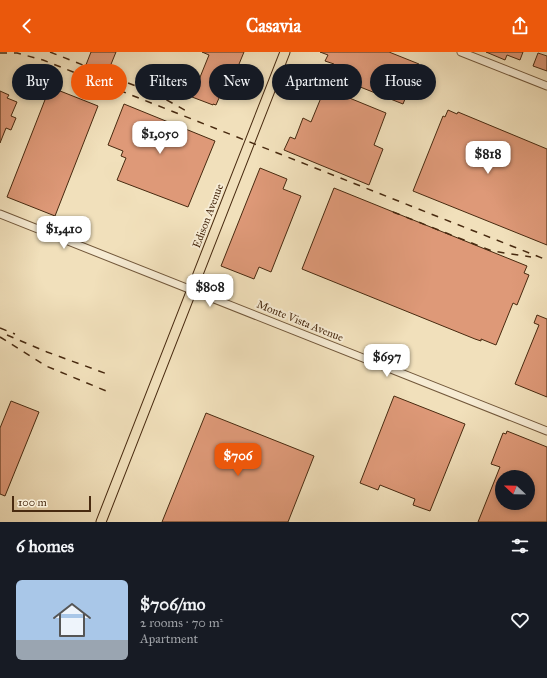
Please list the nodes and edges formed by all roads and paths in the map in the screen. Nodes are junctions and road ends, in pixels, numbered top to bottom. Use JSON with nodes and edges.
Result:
{"nodes":[{"id":1,"x":285,"y":52,"type":"edge"},
{"id":2,"x":460,"y":52,"type":"edge"},
{"id":3,"x":547,"y":86,"type":"edge"},
{"id":4,"x":0,"y":214,"type":"edge"},
{"id":5,"x":192,"y":291,"type":"junction"},
{"id":6,"x":547,"y":431,"type":"edge"},
{"id":7,"x":101,"y":522,"type":"edge"}],
"edges":[{"from":1,"to":5,"type":"main road","name":"Edison Avenue"},
{"from":2,"to":3,"type":"street"},
{"from":4,"to":5,"type":"street","name":"Monte Vista Avenue"},
{"from":5,"to":6,"type":"street","name":"Monte Vista Avenue"},
{"from":5,"to":7,"type":"main road","name":"Edison Avenue"}]}
